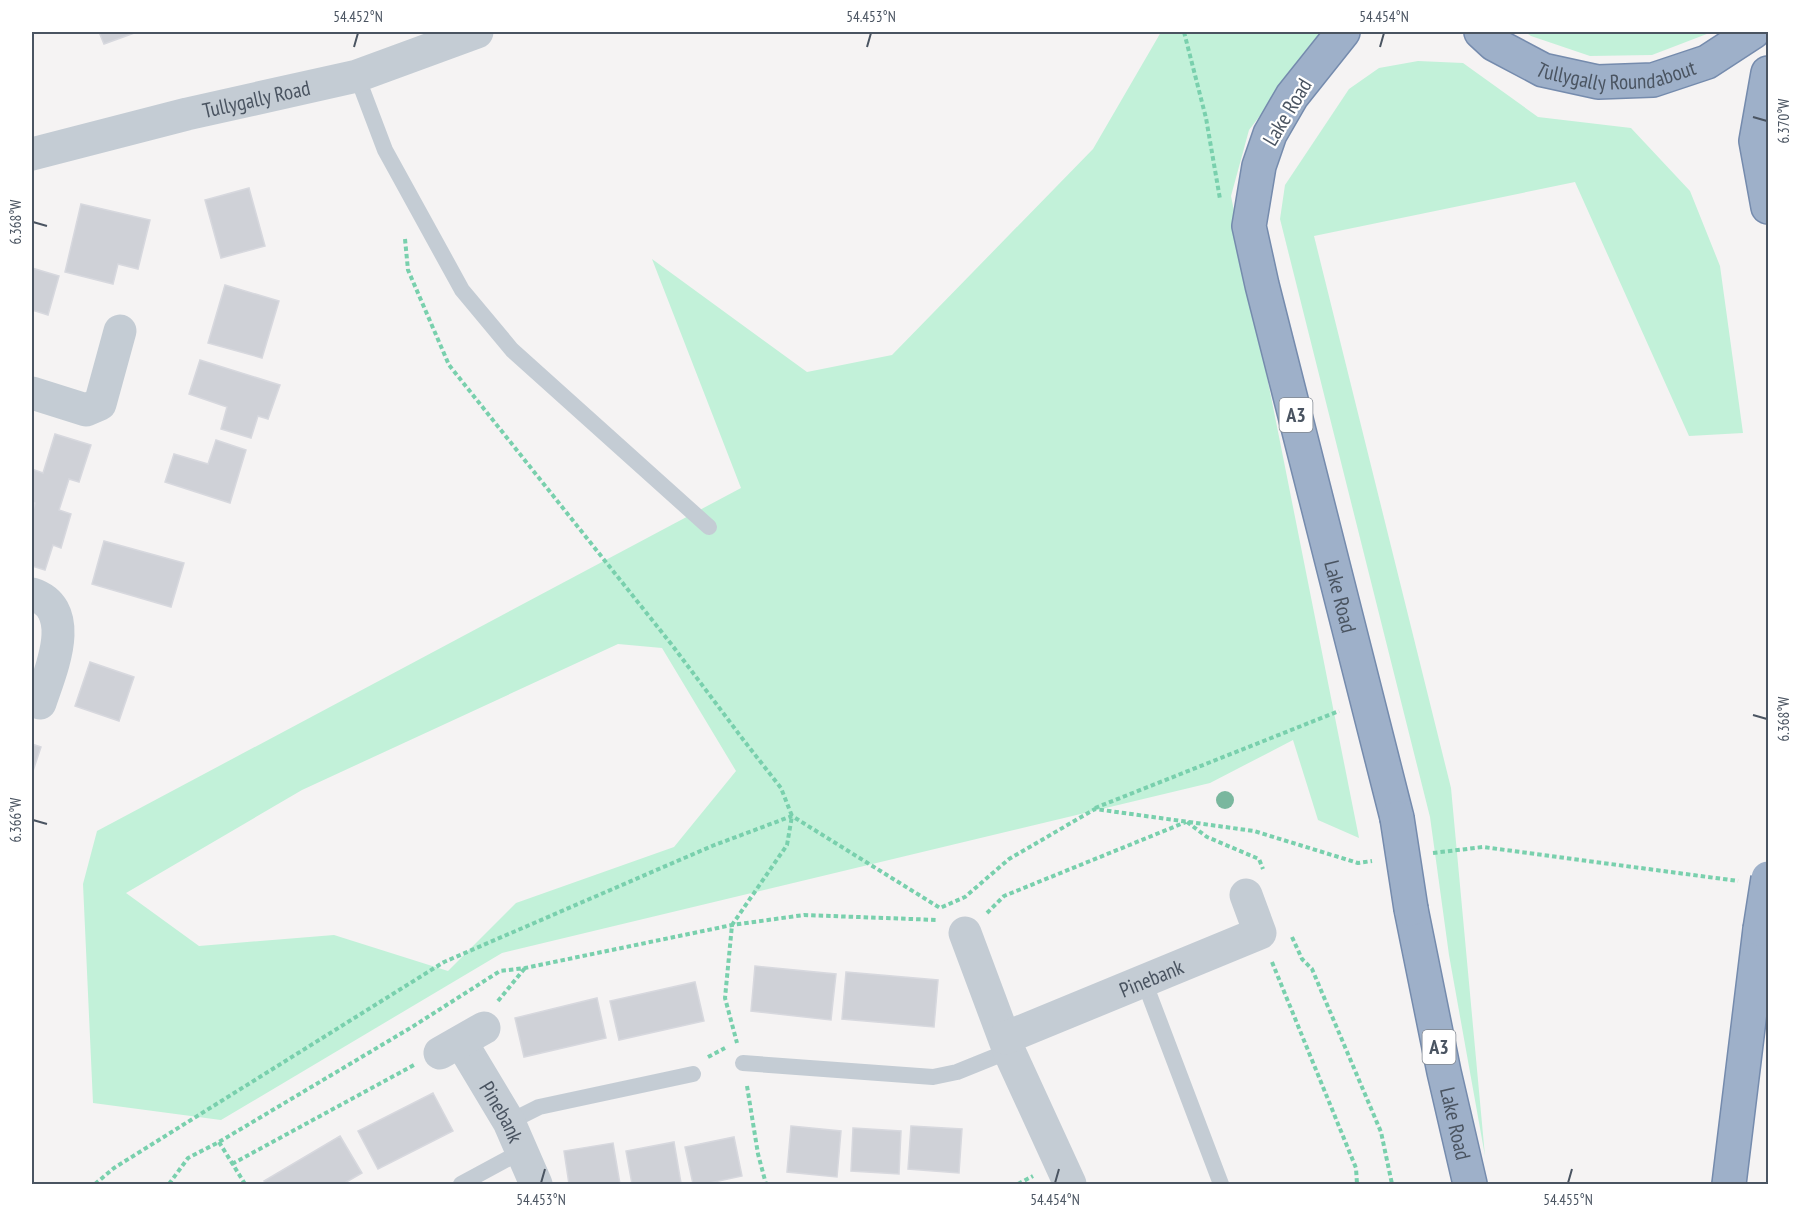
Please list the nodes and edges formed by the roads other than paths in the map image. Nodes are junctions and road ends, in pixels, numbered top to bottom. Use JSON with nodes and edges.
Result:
{"nodes":[{"id":1,"x":477,"y":32,"type":"edge"},
{"id":2,"x":1343,"y":32,"type":"edge"},
{"id":3,"x":1481,"y":32,"type":"edge"},
{"id":4,"x":1754,"y":32,"type":"edge"},
{"id":5,"x":1768,"y":73,"type":"edge"},
{"id":6,"x":357,"y":76,"type":"junction"},
{"id":7,"x":32,"y":154,"type":"edge"},
{"id":8,"x":1768,"y":207,"type":"edge"},
{"id":9,"x":120,"y":331,"type":"dead end"},
{"id":10,"x":32,"y":393,"type":"edge"},
{"id":11,"x":709,"y":527,"type":"dead end"},
{"id":12,"x":32,"y":594,"type":"edge"},
{"id":13,"x":40,"y":703,"type":"dead end"},
{"id":14,"x":1757,"y":880,"type":"edge"},
{"id":15,"x":1255,"y":884,"type":"road end"},
{"id":16,"x":953,"y":927,"type":"road end"},
{"id":17,"x":1144,"y":981,"type":"junction"},
{"id":18,"x":462,"y":1041,"type":"road end"},
{"id":19,"x":1007,"y":1044,"type":"junction"},
{"id":20,"x":743,"y":1064,"type":"road end"},
{"id":21,"x":693,"y":1074,"type":"road end"},
{"id":22,"x":510,"y":1122,"type":"junction"},
{"id":23,"x":522,"y":1151,"type":"junction"},
{"id":24,"x":461,"y":1185,"type":"edge"},
{"id":25,"x":536,"y":1185,"type":"edge"},
{"id":26,"x":1070,"y":1185,"type":"edge"},
{"id":27,"x":1221,"y":1185,"type":"edge"},
{"id":28,"x":1470,"y":1185,"type":"edge"},
{"id":29,"x":1729,"y":1185,"type":"edge"}],
"edges":[{"from":1,"to":6,"type":"street","name":"Tullygally Road"},
{"from":2,"to":28,"type":"highway","name":"Lake Road","number":"A3","bridge":true},
{"from":3,"to":4,"type":"highway","name":"Tullygally Roundabout"},
{"from":5,"to":8,"type":"highway"},
{"from":6,"to":7,"type":"street","name":"Tullygally Road"},
{"from":6,"to":11,"type":"lane"},
{"from":9,"to":10,"type":"street"},
{"from":12,"to":13,"type":"street"},
{"from":14,"to":29,"type":"highway","bridge":true},
{"from":15,"to":17,"type":"street","name":"Pinebank"},
{"from":16,"to":19,"type":"street"},
{"from":17,"to":19,"type":"street","name":"Pinebank"},
{"from":17,"to":27,"type":"lane"},
{"from":18,"to":22,"type":"street","name":"Pinebank"},
{"from":19,"to":20,"type":"lane"},
{"from":19,"to":26,"type":"street"},
{"from":21,"to":22,"type":"lane"},
{"from":22,"to":23,"type":"street","name":"Pinebank"},
{"from":23,"to":24,"type":"lane"},
{"from":23,"to":25,"type":"street","name":"Pinebank"}]}
